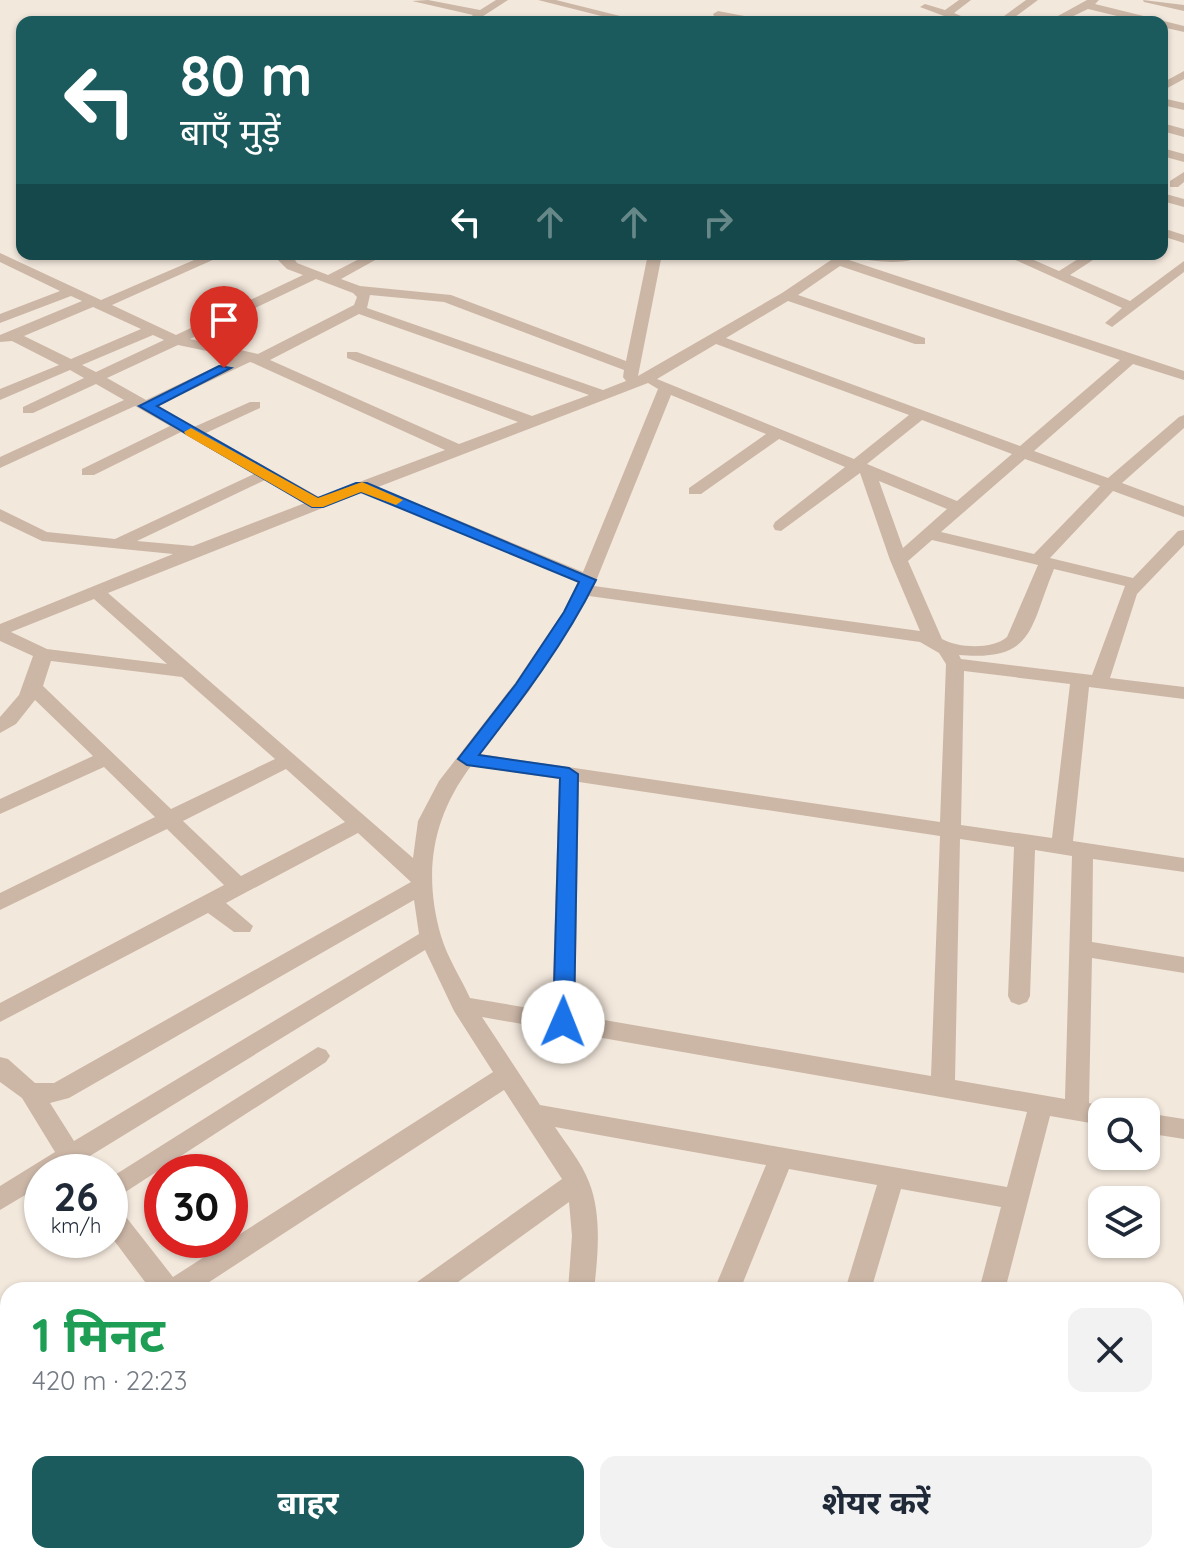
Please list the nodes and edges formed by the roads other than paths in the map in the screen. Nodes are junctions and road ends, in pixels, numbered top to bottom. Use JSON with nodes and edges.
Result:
{"nodes":[{"id":1,"x":503,"y":0,"type":"edge"},
{"id":2,"x":543,"y":0,"type":"edge"},
{"id":3,"x":966,"y":0,"type":"edge"},
{"id":4,"x":1033,"y":0,"type":"edge"},
{"id":5,"x":1148,"y":0,"type":"edge"},
{"id":6,"x":417,"y":1,"type":"edge"},
{"id":7,"x":1090,"y":3,"type":"edge"},
{"id":8,"x":925,"y":7,"type":"dead end"},
{"id":9,"x":1129,"y":7,"type":"dead end"},
{"id":10,"x":1184,"y":8,"type":"edge"},
{"id":11,"x":481,"y":13,"type":"junction"},
{"id":12,"x":597,"y":13,"type":"junction"},
{"id":13,"x":1119,"y":13,"type":"junction"},
{"id":14,"x":946,"y":14,"type":"junction"},
{"id":15,"x":476,"y":16,"type":"edge"},
{"id":16,"x":590,"y":16,"type":"edge"},
{"id":17,"x":611,"y":16,"type":"edge"},
{"id":18,"x":952,"y":16,"type":"edge"},
{"id":19,"x":1009,"y":16,"type":"edge"},
{"id":20,"x":1064,"y":16,"type":"edge"},
{"id":21,"x":1112,"y":16,"type":"edge"},
{"id":22,"x":1131,"y":16,"type":"edge"},
{"id":23,"x":0,"y":257,"type":"edge"},
{"id":24,"x":204,"y":260,"type":"edge"},
{"id":25,"x":285,"y":260,"type":"edge"},
{"id":26,"x":364,"y":260,"type":"edge"},
{"id":27,"x":654,"y":260,"type":"edge"},
{"id":28,"x":841,"y":260,"type":"edge"},
{"id":29,"x":850,"y":260,"type":"edge"},
{"id":30,"x":1023,"y":260,"type":"edge"},
{"id":31,"x":1085,"y":260,"type":"edge"},
{"id":32,"x":1184,"y":265,"type":"edge"},
{"id":33,"x":1060,"y":276,"type":"junction"},
{"id":34,"x":321,"y":278,"type":"junction"},
{"id":35,"x":358,"y":290,"type":"junction"},
{"id":36,"x":71,"y":291,"type":"junction"},
{"id":37,"x":787,"y":296,"type":"junction"},
{"id":38,"x":96,"y":303,"type":"junction"},
{"id":39,"x":1132,"y":307,"type":"junction"},
{"id":40,"x":357,"y":309,"type":"junction"},
{"id":41,"x":0,"y":319,"type":"edge"},
{"id":42,"x":1112,"y":323,"type":"dead end"},
{"id":43,"x":152,"y":330,"type":"junction"},
{"id":44,"x":6,"y":338,"type":"edge"},
{"id":45,"x":716,"y":339,"type":"junction"},
{"id":46,"x":175,"y":340,"type":"junction"},
{"id":47,"x":920,"y":341,"type":"dead end"},
{"id":48,"x":352,"y":355,"type":"dead end"},
{"id":49,"x":254,"y":358,"type":"junction"},
{"id":50,"x":1131,"y":358,"type":"junction"},
{"id":51,"x":70,"y":365,"type":"junction"},
{"id":52,"x":632,"y":368,"type":"junction"},
{"id":53,"x":1184,"y":376,"type":"edge"},
{"id":54,"x":647,"y":378,"type":"junction"},
{"id":55,"x":98,"y":379,"type":"junction"},
{"id":56,"x":629,"y":385,"type":"junction"},
{"id":57,"x":666,"y":388,"type":"junction"},
{"id":58,"x":0,"y":395,"type":"edge"},
{"id":59,"x":604,"y":395,"type":"junction"},
{"id":60,"x":141,"y":403,"type":"junction"},
{"id":61,"x":255,"y":405,"type":"dead end"},
{"id":62,"x":28,"y":410,"type":"dead end"},
{"id":63,"x":920,"y":414,"type":"junction"},
{"id":64,"x":1184,"y":420,"type":"edge"},
{"id":65,"x":533,"y":422,"type":"junction"},
{"id":66,"x":188,"y":430,"type":"junction"},
{"id":67,"x":776,"y":434,"type":"junction"},
{"id":68,"x":457,"y":449,"type":"junction"},
{"id":69,"x":1023,"y":452,"type":"junction"},
{"id":70,"x":0,"y":463,"type":"edge"},
{"id":71,"x":862,"y":468,"type":"junction"},
{"id":72,"x":88,"y":472,"type":"dead end"},
{"id":73,"x":266,"y":474,"type":"junction"},
{"id":74,"x":1110,"y":485,"type":"junction"},
{"id":75,"x":362,"y":486,"type":"junction"},
{"id":76,"x":695,"y":491,"type":"dead end"},
{"id":77,"x":317,"y":503,"type":"junction"},
{"id":78,"x":959,"y":508,"type":"junction"},
{"id":79,"x":1184,"y":512,"type":"edge"},
{"id":80,"x":0,"y":514,"type":"edge"},
{"id":81,"x":781,"y":526,"type":"dead end"},
{"id":82,"x":929,"y":534,"type":"junction"},
{"id":83,"x":1184,"y":535,"type":"edge"},
{"id":84,"x":116,"y":544,"type":"junction"},
{"id":85,"x":195,"y":552,"type":"junction"},
{"id":86,"x":899,"y":560,"type":"junction"},
{"id":87,"x":1043,"y":562,"type":"junction"},
{"id":88,"x":1137,"y":584,"type":"junction"},
{"id":89,"x":586,"y":585,"type":"junction"},
{"id":90,"x":97,"y":592,"type":"junction"},
{"id":91,"x":0,"y":632,"type":"edge"},
{"id":92,"x":945,"y":652,"type":"junction"},
{"id":93,"x":43,"y":654,"type":"junction"},
{"id":94,"x":188,"y":672,"type":"junction"},
{"id":95,"x":1089,"y":681,"type":"junction"},
{"id":96,"x":33,"y":687,"type":"junction"},
{"id":97,"x":1184,"y":693,"type":"edge"},
{"id":98,"x":0,"y":727,"type":"edge"},
{"id":99,"x":106,"y":758,"type":"junction"},
{"id":100,"x":467,"y":759,"type":"junction"},
{"id":101,"x":287,"y":761,"type":"junction"},
{"id":102,"x":569,"y":774,"type":"junction"},
{"id":103,"x":0,"y":807,"type":"edge"},
{"id":104,"x":170,"y":820,"type":"junction"},
{"id":105,"x":360,"y":823,"type":"junction"},
{"id":106,"x":951,"y":829,"type":"junction"},
{"id":107,"x":1025,"y":841,"type":"junction"},
{"id":108,"x":1072,"y":848,"type":"junction"},
{"id":109,"x":1184,"y":865,"type":"edge"},
{"id":110,"x":421,"y":881,"type":"junction"},
{"id":111,"x":239,"y":887,"type":"junction"},
{"id":112,"x":0,"y":902,"type":"edge"},
{"id":113,"x":209,"y":902,"type":"junction"},
{"id":114,"x":242,"y":926,"type":"dead end"},
{"id":115,"x":430,"y":937,"type":"junction"},
{"id":116,"x":1081,"y":948,"type":"junction"},
{"id":117,"x":1184,"y":965,"type":"edge"},
{"id":118,"x":1019,"y":996,"type":"dead end"},
{"id":119,"x":462,"y":1005,"type":"junction"},
{"id":120,"x":0,"y":1013,"type":"edge"},
{"id":121,"x":563,"y":1022,"type":"junction"},
{"id":122,"x":318,"y":1056,"type":"dead end"},
{"id":123,"x":0,"y":1066,"type":"edge"},
{"id":124,"x":508,"y":1075,"type":"junction"},
{"id":125,"x":943,"y":1088,"type":"junction"},
{"id":126,"x":31,"y":1093,"type":"junction"},
{"id":127,"x":1041,"y":1105,"type":"junction"},
{"id":128,"x":1077,"y":1111,"type":"junction"},
{"id":129,"x":1088,"y":1113,"type":"edge"},
{"id":130,"x":534,"y":1114,"type":"junction"},
{"id":131,"x":1160,"y":1125,"type":"edge"},
{"id":132,"x":1184,"y":1129,"type":"edge"},
{"id":133,"x":69,"y":1154,"type":"edge"},
{"id":134,"x":91,"y":1154,"type":"edge"},
{"id":135,"x":781,"y":1158,"type":"junction"},
{"id":136,"x":892,"y":1178,"type":"junction"},
{"id":137,"x":128,"y":1179,"type":"edge"},
{"id":138,"x":577,"y":1182,"type":"junction"},
{"id":139,"x":24,"y":1184,"type":"edge"},
{"id":140,"x":0,"y":1199,"type":"edge"},
{"id":141,"x":1016,"y":1199,"type":"junction"},
{"id":142,"x":128,"y":1239,"type":"edge"},
{"id":143,"x":161,"y":1282,"type":"edge"},
{"id":144,"x":187,"y":1282,"type":"edge"},
{"id":145,"x":437,"y":1282,"type":"edge"},
{"id":146,"x":582,"y":1282,"type":"edge"},
{"id":147,"x":730,"y":1282,"type":"edge"},
{"id":148,"x":860,"y":1282,"type":"edge"},
{"id":149,"x":994,"y":1282,"type":"edge"}],
"edges":[{"from":1,"to":11,"type":"street"},
{"from":2,"to":12,"type":"street"},
{"from":3,"to":14,"type":"street"},
{"from":4,"to":19,"type":"street"},
{"from":5,"to":10,"type":"street"},
{"from":6,"to":11,"type":"street"},
{"from":7,"to":13,"type":"street"},
{"from":7,"to":20,"type":"street"},
{"from":8,"to":14,"type":"street"},
{"from":9,"to":13,"type":"street"},
{"from":11,"to":15,"type":"street"},
{"from":12,"to":16,"type":"street"},
{"from":12,"to":17,"type":"street"},
{"from":13,"to":21,"type":"street"},
{"from":13,"to":22,"type":"street"},
{"from":14,"to":18,"type":"street"},
{"from":23,"to":36,"type":"street"},
{"from":24,"to":38,"type":"street"},
{"from":25,"to":34,"type":"street"},
{"from":26,"to":34,"type":"street"},
{"from":27,"to":52,"type":"street"},
{"from":28,"to":37,"type":"street"},
{"from":29,"to":50,"type":"street"},
{"from":30,"to":33,"type":"street"},
{"from":31,"to":33,"type":"street"},
{"from":32,"to":39,"type":"street"},
{"from":33,"to":39,"type":"street"},
{"from":34,"to":35,"type":"street"},
{"from":34,"to":46,"type":"street"},
{"from":35,"to":40,"type":"street"},
{"from":35,"to":52,"type":"street"},
{"from":36,"to":38,"type":"street"},
{"from":36,"to":41,"type":"street"},
{"from":37,"to":45,"type":"street"},
{"from":37,"to":47,"type":"street"},
{"from":38,"to":43,"type":"street"},
{"from":38,"to":44,"type":"street"},
{"from":39,"to":42,"type":"street"},
{"from":40,"to":49,"type":"street"},
{"from":40,"to":59,"type":"street"},
{"from":43,"to":46,"type":"street"},
{"from":43,"to":51,"type":"street"},
{"from":44,"to":51,"type":"street"},
{"from":45,"to":54,"type":"street"},
{"from":45,"to":63,"type":"street"},
{"from":46,"to":49,"type":"street"},
{"from":46,"to":55,"type":"street"},
{"from":48,"to":65,"type":"street"},
{"from":49,"to":60,"type":"street"},
{"from":49,"to":68,"type":"street"},
{"from":50,"to":53,"type":"street"},
{"from":50,"to":69,"type":"street"},
{"from":51,"to":55,"type":"street"},
{"from":51,"to":58,"type":"street"},
{"from":52,"to":56,"type":"street"},
{"from":54,"to":56,"type":"street"},
{"from":54,"to":57,"type":"street"},
{"from":55,"to":60,"type":"street"},
{"from":55,"to":62,"type":"street"},
{"from":56,"to":59,"type":"street"},
{"from":57,"to":67,"type":"street"},
{"from":57,"to":89,"type":"street"},
{"from":59,"to":65,"type":"street"},
{"from":60,"to":66,"type":"street"},
{"from":60,"to":70,"type":"street"},
{"from":61,"to":66,"type":"street"},
{"from":63,"to":69,"type":"street"},
{"from":63,"to":71,"type":"street"},
{"from":64,"to":74,"type":"street"},
{"from":65,"to":68,"type":"street"},
{"from":66,"to":72,"type":"street"},
{"from":66,"to":73,"type":"street"},
{"from":67,"to":71,"type":"street"},
{"from":67,"to":76,"type":"street"},
{"from":68,"to":75,"type":"street"},
{"from":69,"to":74,"type":"street"},
{"from":69,"to":78,"type":"street"},
{"from":71,"to":78,"type":"street"},
{"from":71,"to":81,"type":"street"},
{"from":71,"to":86,"type":"street"},
{"from":73,"to":77,"type":"street"},
{"from":73,"to":84,"type":"street"},
{"from":74,"to":79,"type":"street"},
{"from":74,"to":87,"type":"street"},
{"from":75,"to":77,"type":"street"},
{"from":75,"to":89,"type":"street"},
{"from":77,"to":85,"type":"street"},
{"from":78,"to":82,"type":"street"},
{"from":80,"to":84,"type":"street"},
{"from":82,"to":86,"type":"street"},
{"from":82,"to":87,"type":"street"},
{"from":83,"to":88,"type":"street"},
{"from":84,"to":85,"type":"street"},
{"from":85,"to":90,"type":"street"},
{"from":86,"to":92,"type":"street"},
{"from":87,"to":88,"type":"street"},
{"from":87,"to":92,"type":"street"},
{"from":88,"to":95,"type":"street"},
{"from":89,"to":92,"type":"street"},
{"from":89,"to":100,"type":"street"},
{"from":90,"to":91,"type":"street"},
{"from":90,"to":94,"type":"street"},
{"from":91,"to":93,"type":"street"},
{"from":92,"to":95,"type":"street"},
{"from":92,"to":106,"type":"street"},
{"from":93,"to":94,"type":"street"},
{"from":93,"to":96,"type":"street"},
{"from":94,"to":101,"type":"street"},
{"from":95,"to":97,"type":"street"},
{"from":95,"to":108,"type":"street"},
{"from":96,"to":98,"type":"street"},
{"from":96,"to":99,"type":"street"},
{"from":99,"to":103,"type":"street"},
{"from":99,"to":104,"type":"street"},
{"from":100,"to":102,"type":"street"},
{"from":100,"to":110,"type":"street"},
{"from":101,"to":104,"type":"street"},
{"from":101,"to":105,"type":"street"},
{"from":102,"to":106,"type":"street"},
{"from":102,"to":121,"type":"street"},
{"from":104,"to":111,"type":"street"},
{"from":104,"to":112,"type":"street"},
{"from":105,"to":110,"type":"street"},
{"from":105,"to":111,"type":"street"},
{"from":106,"to":107,"type":"street"},
{"from":106,"to":125,"type":"street"},
{"from":107,"to":108,"type":"street"},
{"from":107,"to":118,"type":"street"},
{"from":108,"to":109,"type":"street"},
{"from":108,"to":116,"type":"street"},
{"from":110,"to":115,"type":"street"},
{"from":110,"to":126,"type":"street"},
{"from":111,"to":113,"type":"street"},
{"from":113,"to":114,"type":"street"},
{"from":113,"to":120,"type":"street"},
{"from":115,"to":119,"type":"street"},
{"from":115,"to":134,"type":"street"},
{"from":116,"to":117,"type":"street"},
{"from":116,"to":128,"type":"street"},
{"from":119,"to":121,"type":"street"},
{"from":119,"to":124,"type":"street"},
{"from":121,"to":125,"type":"street"},
{"from":122,"to":137,"type":"street"},
{"from":123,"to":126,"type":"street"},
{"from":124,"to":130,"type":"street"},
{"from":124,"to":144,"type":"street"},
{"from":125,"to":127,"type":"street"},
{"from":126,"to":133,"type":"street"},
{"from":127,"to":128,"type":"street"},
{"from":127,"to":141,"type":"street"},
{"from":128,"to":129,"type":"street"},
{"from":130,"to":135,"type":"street"},
{"from":130,"to":138,"type":"street"},
{"from":131,"to":132,"type":"street"},
{"from":135,"to":136,"type":"street"},
{"from":135,"to":147,"type":"street"},
{"from":136,"to":141,"type":"street"},
{"from":136,"to":148,"type":"street"},
{"from":138,"to":145,"type":"street"},
{"from":138,"to":146,"type":"street"},
{"from":139,"to":140,"type":"street"},
{"from":141,"to":149,"type":"street"},
{"from":142,"to":143,"type":"street"}]}
